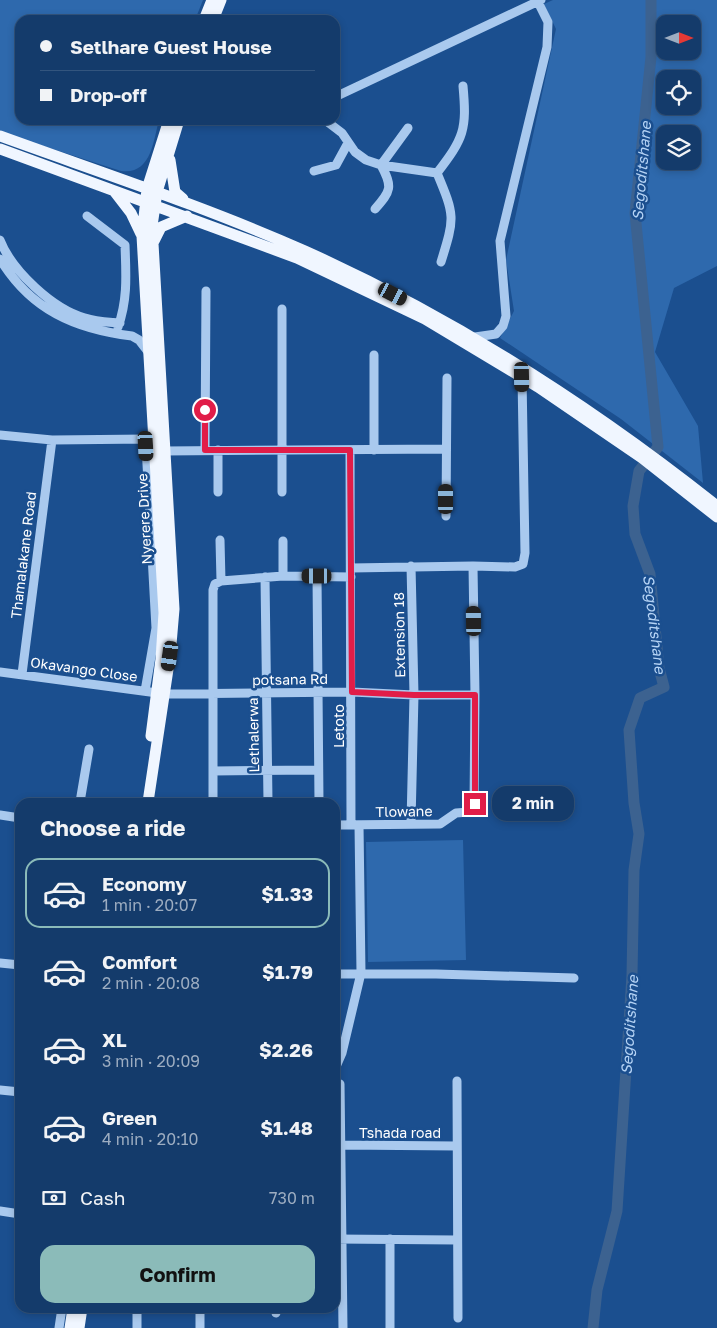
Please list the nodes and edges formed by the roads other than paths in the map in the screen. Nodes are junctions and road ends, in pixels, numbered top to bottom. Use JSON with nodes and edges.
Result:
{"nodes":[{"id":1,"x":212,"y":0,"type":"edge"},
{"id":2,"x":221,"y":0,"type":"edge"},
{"id":3,"x":540,"y":1,"type":"edge"},
{"id":4,"x":206,"y":15,"type":"edge"},
{"id":5,"x":215,"y":15,"type":"edge"},
{"id":6,"x":462,"y":86,"type":"dead end"},
{"id":7,"x":340,"y":95,"type":"edge"},
{"id":8,"x":168,"y":125,"type":"edge"},
{"id":9,"x":177,"y":125,"type":"edge"},
{"id":10,"x":332,"y":125,"type":"edge"},
{"id":11,"x":408,"y":128,"type":"dead end"},
{"id":12,"x":0,"y":136,"type":"edge"},
{"id":13,"x":348,"y":142,"type":"junction"},
{"id":14,"x":0,"y":149,"type":"edge"},
{"id":15,"x":164,"y":152,"type":"junction"},
{"id":16,"x":381,"y":165,"type":"junction"},
{"id":17,"x":314,"y":171,"type":"dead end"},
{"id":18,"x":437,"y":173,"type":"junction"},
{"id":19,"x":121,"y":179,"type":"junction"},
{"id":20,"x":152,"y":190,"type":"junction"},
{"id":21,"x":114,"y":191,"type":"junction"},
{"id":22,"x":150,"y":203,"type":"junction"},
{"id":23,"x":189,"y":204,"type":"junction"},
{"id":24,"x":375,"y":209,"type":"dead end"},
{"id":25,"x":87,"y":216,"type":"dead end"},
{"id":26,"x":186,"y":216,"type":"junction"},
{"id":27,"x":142,"y":236,"type":"junction"},
{"id":28,"x":0,"y":240,"type":"edge"},
{"id":29,"x":152,"y":246,"type":"junction"},
{"id":30,"x":0,"y":259,"type":"edge"},
{"id":31,"x":442,"y":262,"type":"dead end"},
{"id":32,"x":3,"y":270,"type":"edge"},
{"id":33,"x":206,"y":291,"type":"dead end"},
{"id":34,"x":282,"y":309,"type":"dead end"},
{"id":35,"x":120,"y":323,"type":"junction"},
{"id":36,"x":148,"y":327,"type":"junction"},
{"id":37,"x":115,"y":334,"type":"junction"},
{"id":38,"x":132,"y":336,"type":"junction"},
{"id":39,"x":475,"y":337,"type":"junction"},
{"id":40,"x":149,"y":353,"type":"junction"},
{"id":41,"x":374,"y":355,"type":"dead end"},
{"id":42,"x":522,"y":377,"type":"junction"},
{"id":43,"x":447,"y":378,"type":"dead end"},
{"id":44,"x":0,"y":434,"type":"edge"},
{"id":45,"x":142,"y":439,"type":"junction"},
{"id":46,"x":155,"y":439,"type":"junction"},
{"id":47,"x":52,"y":440,"type":"junction"},
{"id":48,"x":446,"y":449,"type":"junction"},
{"id":49,"x":205,"y":450,"type":"junction"},
{"id":50,"x":218,"y":450,"type":"junction"},
{"id":51,"x":283,"y":450,"type":"junction"},
{"id":52,"x":350,"y":450,"type":"junction"},
{"id":53,"x":374,"y":450,"type":"junction"},
{"id":54,"x":163,"y":451,"type":"junction"},
{"id":55,"x":646,"y":456,"type":"junction"},
{"id":56,"x":688,"y":489,"type":"junction"},
{"id":57,"x":218,"y":492,"type":"dead end"},
{"id":58,"x":282,"y":492,"type":"dead end"},
{"id":59,"x":717,"y":506,"type":"edge"},
{"id":60,"x":446,"y":516,"type":"dead end"},
{"id":61,"x":717,"y":517,"type":"edge"},
{"id":62,"x":220,"y":540,"type":"dead end"},
{"id":63,"x":283,"y":541,"type":"dead end"},
{"id":64,"x":411,"y":566,"type":"junction"},
{"id":65,"x":473,"y":566,"type":"junction"},
{"id":66,"x":351,"y":572,"type":"junction"},
{"id":67,"x":283,"y":576,"type":"junction"},
{"id":68,"x":317,"y":576,"type":"junction"},
{"id":69,"x":265,"y":577,"type":"junction"},
{"id":70,"x":221,"y":581,"type":"junction"},
{"id":71,"x":0,"y":672,"type":"edge"},
{"id":72,"x":22,"y":674,"type":"junction"},
{"id":73,"x":144,"y":691,"type":"junction"},
{"id":74,"x":318,"y":692,"type":"junction"},
{"id":75,"x":352,"y":692,"type":"junction"},
{"id":76,"x":161,"y":693,"type":"junction"},
{"id":77,"x":266,"y":693,"type":"junction"},
{"id":78,"x":214,"y":694,"type":"junction"},
{"id":79,"x":414,"y":695,"type":"junction"},
{"id":80,"x":475,"y":695,"type":"junction"},
{"id":81,"x":89,"y":750,"type":"dead end"},
{"id":82,"x":267,"y":770,"type":"junction"},
{"id":83,"x":318,"y":770,"type":"junction"},
{"id":84,"x":213,"y":771,"type":"junction"},
{"id":85,"x":81,"y":798,"type":"edge"},
{"id":86,"x":142,"y":798,"type":"edge"},
{"id":87,"x":148,"y":798,"type":"edge"},
{"id":88,"x":213,"y":798,"type":"edge"},
{"id":89,"x":268,"y":798,"type":"edge"},
{"id":90,"x":319,"y":798,"type":"edge"},
{"id":91,"x":0,"y":815,"type":"edge"},
{"id":92,"x":15,"y":817,"type":"edge"},
{"id":93,"x":411,"y":823,"type":"junction"},
{"id":94,"x":340,"y":825,"type":"edge"},
{"id":95,"x":355,"y":825,"type":"junction"},
{"id":96,"x":0,"y":963,"type":"edge"},
{"id":97,"x":15,"y":964,"type":"edge"},
{"id":98,"x":361,"y":973,"type":"junction"},
{"id":99,"x":340,"y":974,"type":"edge"},
{"id":100,"x":574,"y":978,"type":"dead end"},
{"id":101,"x":340,"y":1058,"type":"edge"},
{"id":102,"x":457,"y":1081,"type":"dead end"},
{"id":103,"x":340,"y":1084,"type":"dead end"},
{"id":104,"x":0,"y":1090,"type":"edge"},
{"id":105,"x":15,"y":1092,"type":"edge"},
{"id":106,"x":342,"y":1145,"type":"junction"},
{"id":107,"x":457,"y":1146,"type":"junction"},
{"id":108,"x":340,"y":1208,"type":"edge"},
{"id":109,"x":0,"y":1211,"type":"edge"},
{"id":110,"x":15,"y":1213,"type":"edge"},
{"id":111,"x":340,"y":1239,"type":"edge"},
{"id":112,"x":390,"y":1239,"type":"junction"},
{"id":113,"x":457,"y":1240,"type":"junction"},
{"id":114,"x":340,"y":1261,"type":"edge"},
{"id":115,"x":62,"y":1313,"type":"edge"},
{"id":116,"x":72,"y":1313,"type":"edge"},
{"id":117,"x":81,"y":1313,"type":"edge"},
{"id":118,"x":137,"y":1313,"type":"edge"},
{"id":119,"x":200,"y":1313,"type":"edge"},
{"id":120,"x":458,"y":1318,"type":"dead end"},
{"id":121,"x":60,"y":1328,"type":"edge"},
{"id":122,"x":70,"y":1328,"type":"edge"},
{"id":123,"x":78,"y":1328,"type":"edge"},
{"id":124,"x":137,"y":1328,"type":"edge"},
{"id":125,"x":200,"y":1328,"type":"edge"},
{"id":126,"x":343,"y":1328,"type":"edge"},
{"id":127,"x":390,"y":1328,"type":"edge"}],
"edges":[{"from":1,"to":4,"type":"main road"},
{"from":2,"to":5,"type":"main road"},
{"from":3,"to":7,"type":"street"},
{"from":3,"to":39,"type":"street"},
{"from":6,"to":18,"type":"street"},
{"from":8,"to":15,"type":"main road"},
{"from":9,"to":15,"type":"main road"},
{"from":10,"to":13,"type":"street"},
{"from":11,"to":16,"type":"street"},
{"from":12,"to":19,"type":"main road"},
{"from":13,"to":16,"type":"street"},
{"from":13,"to":17,"type":"street"},
{"from":14,"to":21,"type":"main road"},
{"from":15,"to":19,"type":"main road"},
{"from":15,"to":20,"type":"main road"},
{"from":15,"to":23,"type":"main road"},
{"from":16,"to":18,"type":"street"},
{"from":16,"to":24,"type":"street"},
{"from":18,"to":31,"type":"street"},
{"from":19,"to":20,"type":"main road"},
{"from":20,"to":22,"type":"main road"},
{"from":20,"to":23,"type":"main road"},
{"from":21,"to":22,"type":"main road"},
{"from":21,"to":27,"type":"main road"},
{"from":22,"to":26,"type":"main road"},
{"from":22,"to":27,"type":"main road","name":"Nyerere Drive"},
{"from":22,"to":29,"type":"main road","name":"Nyerere Drive"},
{"from":23,"to":39,"type":"main road"},
{"from":25,"to":35,"type":"street"},
{"from":26,"to":29,"type":"main road"},
{"from":26,"to":42,"type":"main road"},
{"from":27,"to":36,"type":"main road","name":"Nyerere Drive"},
{"from":28,"to":35,"type":"street"},
{"from":29,"to":54,"type":"main road","name":"Nyerere Drive"},
{"from":30,"to":32,"type":"street"},
{"from":32,"to":37,"type":"street"},
{"from":33,"to":49,"type":"street"},
{"from":34,"to":51,"type":"street"},
{"from":35,"to":37,"type":"street"},
{"from":36,"to":38,"type":"street"},
{"from":36,"to":40,"type":"main road","name":"Nyerere Drive"},
{"from":37,"to":38,"type":"street"},
{"from":38,"to":40,"type":"street"},
{"from":39,"to":55,"type":"main road"},
{"from":40,"to":46,"type":"main road","name":"Nyerere Drive"},
{"from":41,"to":53,"type":"street"},
{"from":42,"to":55,"type":"main road"},
{"from":42,"to":65,"type":"street"},
{"from":43,"to":48,"type":"street"},
{"from":44,"to":47,"type":"street"},
{"from":45,"to":46,"type":"street"},
{"from":45,"to":47,"type":"street"},
{"from":45,"to":73,"type":"street"},
{"from":46,"to":76,"type":"main road","name":"Nyerere Drive"},
{"from":47,"to":72,"type":"street","name":"Thamalakane Road"},
{"from":48,"to":53,"type":"street"},
{"from":48,"to":60,"type":"street"},
{"from":49,"to":50,"type":"street"},
{"from":49,"to":54,"type":"street"},
{"from":50,"to":51,"type":"street"},
{"from":50,"to":57,"type":"street"},
{"from":51,"to":52,"type":"street"},
{"from":51,"to":58,"type":"street"},
{"from":52,"to":53,"type":"street"},
{"from":52,"to":66,"type":"street","name":"Letoto"},
{"from":54,"to":76,"type":"main road","name":"Nyerere Drive"},
{"from":55,"to":56,"type":"main road"},
{"from":56,"to":59,"type":"main road"},
{"from":56,"to":61,"type":"main road"},
{"from":62,"to":70,"type":"street"},
{"from":63,"to":67,"type":"street"},
{"from":64,"to":65,"type":"street"},
{"from":64,"to":66,"type":"street"},
{"from":64,"to":79,"type":"street","name":"Extension 18"},
{"from":65,"to":80,"type":"street"},
{"from":66,"to":68,"type":"street"},
{"from":66,"to":75,"type":"street","name":"Letoto"},
{"from":67,"to":68,"type":"street"},
{"from":67,"to":69,"type":"street"},
{"from":68,"to":74,"type":"street"},
{"from":69,"to":70,"type":"street"},
{"from":69,"to":77,"type":"street","name":"Lethalerwa"},
{"from":70,"to":78,"type":"street"},
{"from":71,"to":72,"type":"street","name":"Okavango Close"},
{"from":72,"to":73,"type":"street","name":"Okavango Close"},
{"from":73,"to":76,"type":"street","name":"Okavango Close"},
{"from":74,"to":75,"type":"street","name":"potsana Rd"},
{"from":74,"to":77,"type":"street","name":"potsana Rd"},
{"from":74,"to":83,"type":"street"},
{"from":75,"to":79,"type":"street","name":"potsana Rd"},
{"from":75,"to":95,"type":"street","name":"Letoto"},
{"from":76,"to":78,"type":"street","name":"potsana Rd"},
{"from":76,"to":86,"type":"main road","name":"Nyerere Drive"},
{"from":76,"to":87,"type":"main road","name":"Nyerere Drive"},
{"from":77,"to":78,"type":"street","name":"potsana Rd"},
{"from":77,"to":82,"type":"street","name":"Lethalerwa"},
{"from":78,"to":84,"type":"street"},
{"from":79,"to":80,"type":"street","name":"potsana Rd"},
{"from":79,"to":93,"type":"street","name":"Extension 18"},
{"from":80,"to":93,"type":"street","name":"Tlowane"},
{"from":81,"to":85,"type":"street"},
{"from":82,"to":83,"type":"street"},
{"from":82,"to":84,"type":"street"},
{"from":82,"to":89,"type":"street","name":"Lethalerwa"},
{"from":83,"to":90,"type":"street"},
{"from":84,"to":88,"type":"street"},
{"from":91,"to":92,"type":"street"},
{"from":93,"to":95,"type":"street","name":"Tlowane"},
{"from":94,"to":95,"type":"street","name":"Tlowane"},
{"from":95,"to":98,"type":"street","name":"Letoto"},
{"from":96,"to":97,"type":"street"},
{"from":98,"to":99,"type":"street"},
{"from":98,"to":100,"type":"street"},
{"from":98,"to":101,"type":"street","name":"Letoto"},
{"from":102,"to":107,"type":"street"},
{"from":103,"to":106,"type":"street"},
{"from":104,"to":105,"type":"street"},
{"from":106,"to":107,"type":"street","name":"Tshada road"},
{"from":106,"to":108,"type":"street"},
{"from":107,"to":113,"type":"street"},
{"from":109,"to":110,"type":"street"},
{"from":111,"to":112,"type":"street"},
{"from":112,"to":113,"type":"street"},
{"from":112,"to":127,"type":"street"},
{"from":113,"to":120,"type":"street"},
{"from":114,"to":126,"type":"street"},
{"from":115,"to":121,"type":"street"},
{"from":116,"to":122,"type":"main road"},
{"from":117,"to":123,"type":"main road"},
{"from":118,"to":124,"type":"street"},
{"from":119,"to":125,"type":"street"}]}
